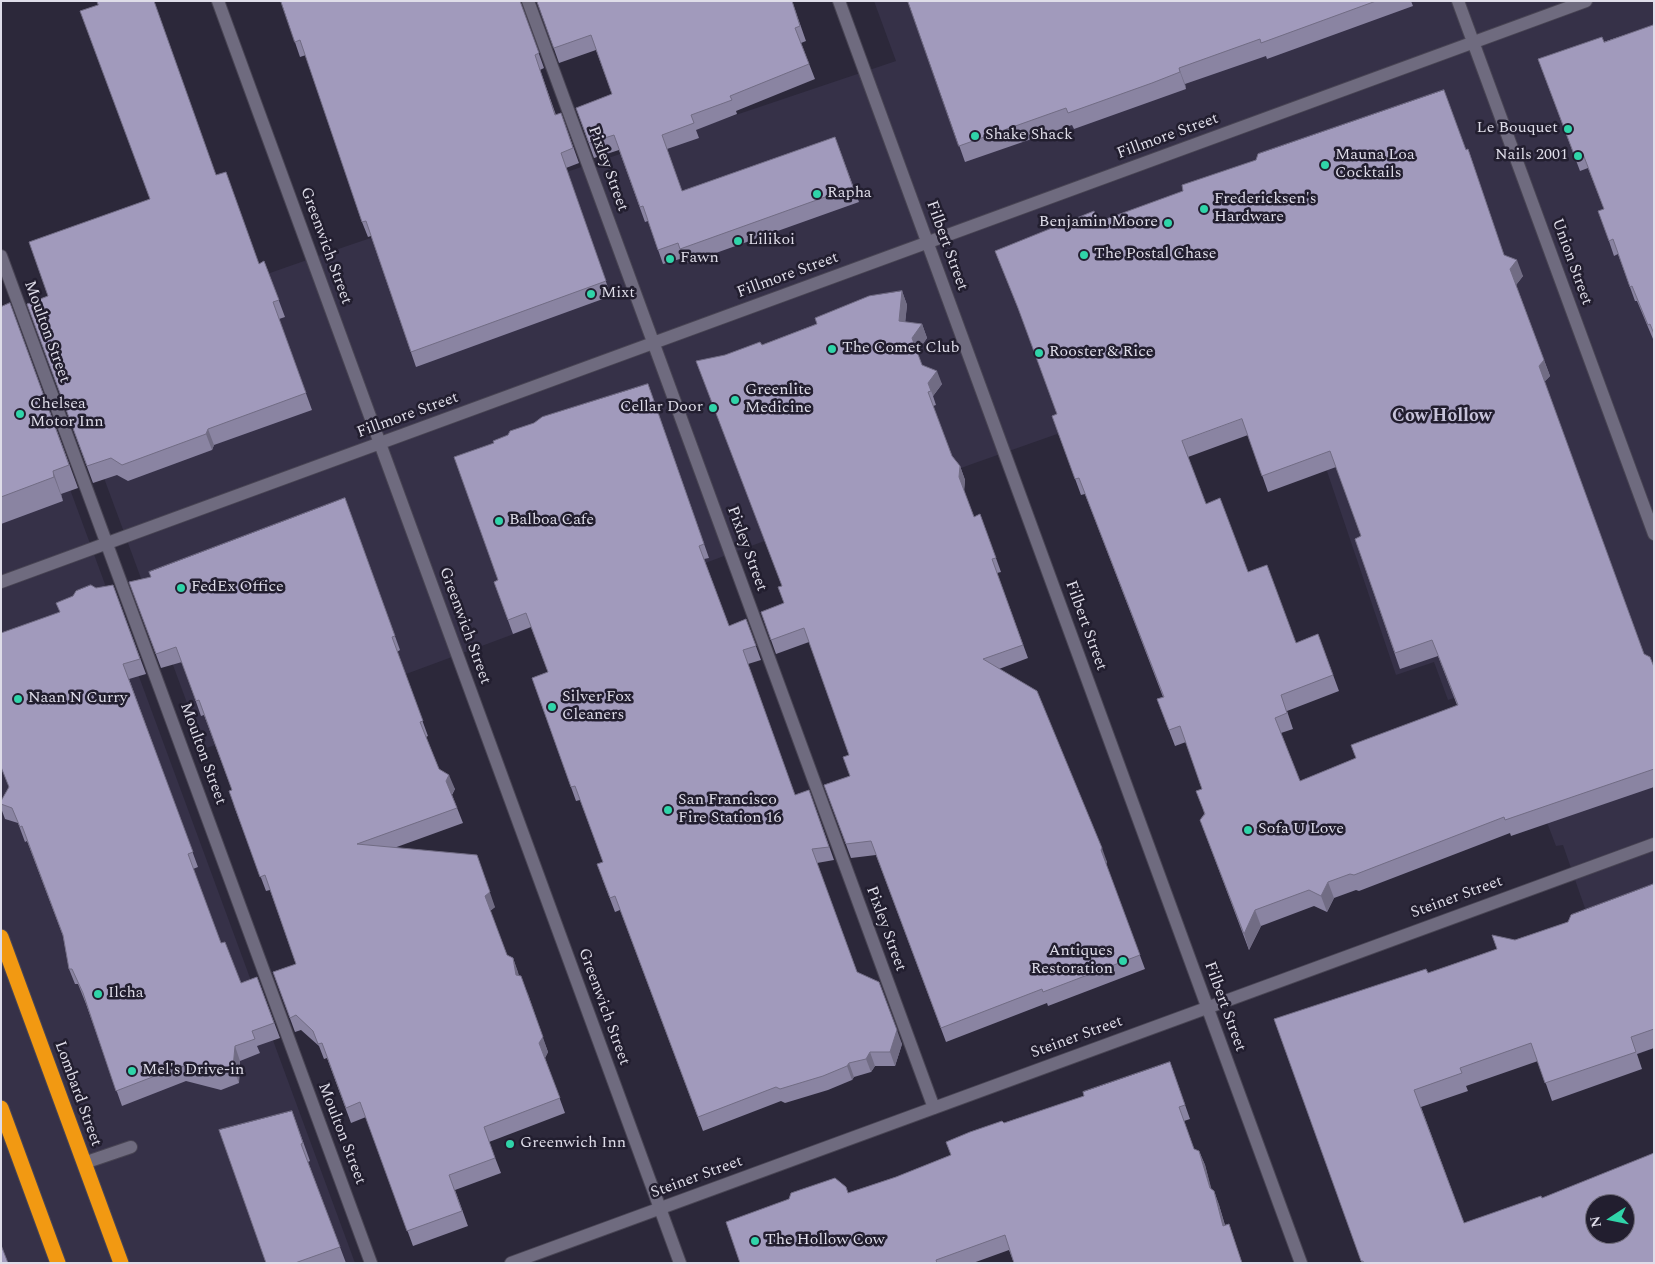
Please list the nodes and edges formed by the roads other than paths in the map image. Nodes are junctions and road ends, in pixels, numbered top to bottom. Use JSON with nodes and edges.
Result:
{"nodes":[{"id":1,"x":218,"y":1,"type":"edge"},
{"id":2,"x":528,"y":1,"type":"edge"},
{"id":3,"x":839,"y":1,"type":"edge"},
{"id":4,"x":1458,"y":1,"type":"edge"},
{"id":5,"x":1586,"y":1,"type":"edge"},
{"id":6,"x":1473,"y":43,"type":"junction"},
{"id":7,"x":927,"y":242,"type":"junction"},
{"id":8,"x":1,"y":256,"type":"edge"},
{"id":9,"x":654,"y":343,"type":"junction"},
{"id":10,"x":380,"y":443,"type":"junction"},
{"id":11,"x":1654,"y":534,"type":"edge"},
{"id":12,"x":107,"y":543,"type":"junction"},
{"id":13,"x":1,"y":582,"type":"edge"},
{"id":14,"x":1654,"y":844,"type":"edge"},
{"id":15,"x":1,"y":937,"type":"edge"},
{"id":16,"x":1207,"y":1008,"type":"junction"},
{"id":17,"x":1,"y":1108,"type":"edge"},
{"id":18,"x":934,"y":1108,"type":"junction"},
{"id":19,"x":131,"y":1147,"type":"dead end"},
{"id":20,"x":84,"y":1163,"type":"junction"},
{"id":21,"x":660,"y":1209,"type":"junction"},
{"id":22,"x":58,"y":1263,"type":"edge"},
{"id":23,"x":121,"y":1263,"type":"edge"},
{"id":24,"x":371,"y":1263,"type":"edge"},
{"id":25,"x":511,"y":1263,"type":"edge"},
{"id":26,"x":680,"y":1263,"type":"edge"},
{"id":27,"x":1301,"y":1263,"type":"edge"}],
"edges":[{"from":1,"to":10,"type":"street","name":"Greenwich Street"},
{"from":2,"to":9,"type":"street","name":"Pixley Street"},
{"from":3,"to":7,"type":"street","name":"Filbert Street"},
{"from":4,"to":6,"type":"street","name":"Union Street"},
{"from":5,"to":6,"type":"street","name":"Fillmore Street"},
{"from":6,"to":7,"type":"street","name":"Fillmore Street"},
{"from":6,"to":11,"type":"street","name":"Union Street"},
{"from":7,"to":9,"type":"street","name":"Fillmore Street"},
{"from":7,"to":16,"type":"street","name":"Filbert Street"},
{"from":8,"to":12,"type":"street","name":"Moulton Street"},
{"from":9,"to":10,"type":"street","name":"Fillmore Street"},
{"from":9,"to":18,"type":"street","name":"Pixley Street"},
{"from":10,"to":12,"type":"street","name":"Fillmore Street"},
{"from":10,"to":21,"type":"street","name":"Greenwich Street"},
{"from":12,"to":13,"type":"street","name":"Fillmore Street"},
{"from":12,"to":24,"type":"street","name":"Moulton Street"},
{"from":14,"to":16,"type":"street","name":"Steiner Street"},
{"from":15,"to":20,"type":"highway","name":"Lombard Street"},
{"from":16,"to":18,"type":"street","name":"Steiner Street"},
{"from":16,"to":27,"type":"street","name":"Filbert Street"},
{"from":17,"to":22,"type":"highway"},
{"from":18,"to":21,"type":"street","name":"Steiner Street"},
{"from":19,"to":20,"type":"street"},
{"from":20,"to":23,"type":"highway","name":"Lombard Street"},
{"from":21,"to":25,"type":"street","name":"Steiner Street"},
{"from":21,"to":26,"type":"street","name":"Greenwich Street"}]}
